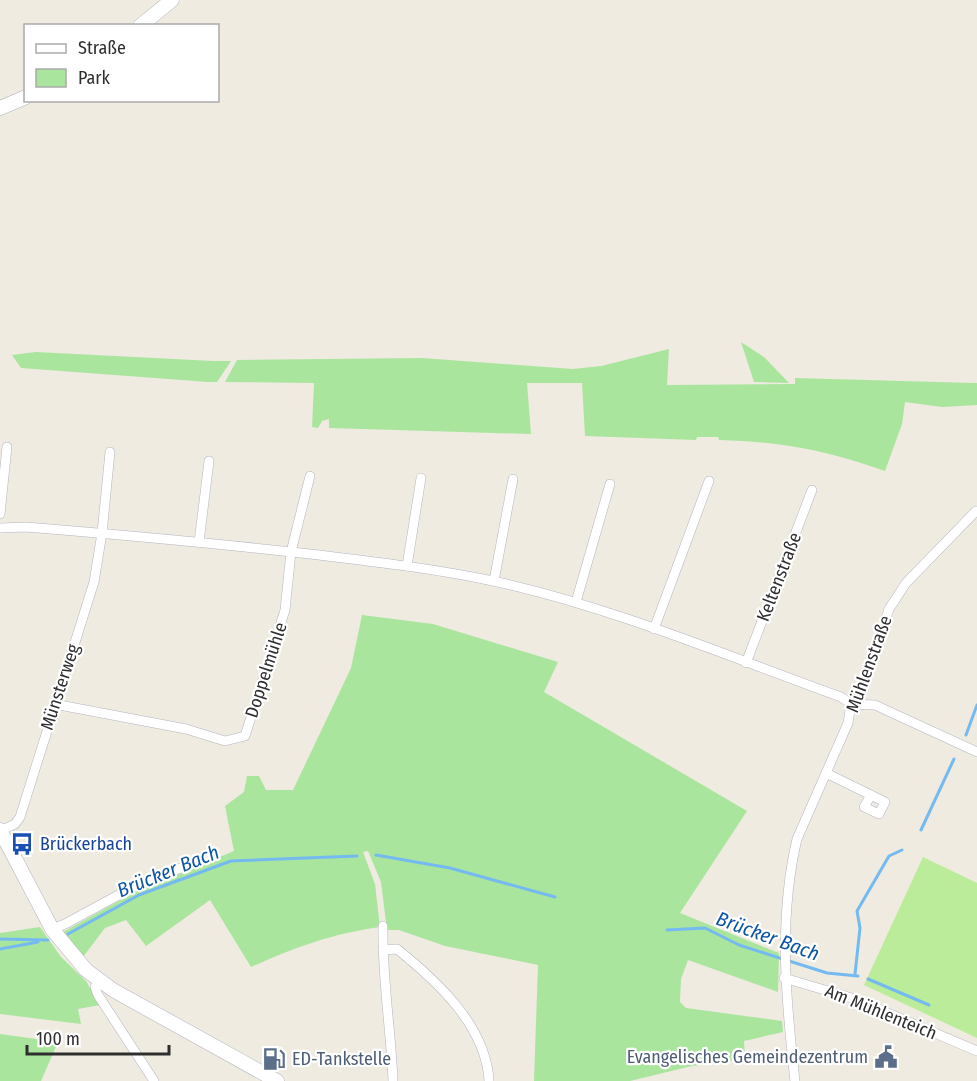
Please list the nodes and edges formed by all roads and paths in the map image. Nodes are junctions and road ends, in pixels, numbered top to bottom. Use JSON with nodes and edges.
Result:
{"nodes":[{"id":1,"x":172,"y":0,"type":"edge"},
{"id":2,"x":142,"y":24,"type":"edge"},
{"id":3,"x":24,"y":98,"type":"edge"},
{"id":4,"x":0,"y":108,"type":"edge"},
{"id":5,"x":7,"y":447,"type":"dead end"},
{"id":6,"x":110,"y":453,"type":"dead end"},
{"id":7,"x":208,"y":461,"type":"dead end"},
{"id":8,"x":310,"y":476,"type":"dead end"},
{"id":9,"x":421,"y":478,"type":"dead end"},
{"id":10,"x":513,"y":479,"type":"dead end"},
{"id":11,"x":709,"y":481,"type":"dead end"},
{"id":12,"x":610,"y":484,"type":"dead end"},
{"id":13,"x":812,"y":490,"type":"dead end"},
{"id":14,"x":976,"y":511,"type":"edge"},
{"id":15,"x":0,"y":514,"type":"edge"},
{"id":16,"x":0,"y":528,"type":"edge"},
{"id":17,"x":102,"y":533,"type":"junction"},
{"id":18,"x":199,"y":542,"type":"junction"},
{"id":19,"x":291,"y":552,"type":"junction"},
{"id":20,"x":407,"y":566,"type":"junction"},
{"id":21,"x":494,"y":581,"type":"junction"},
{"id":22,"x":576,"y":602,"type":"junction"},
{"id":23,"x":654,"y":629,"type":"junction"},
{"id":24,"x":746,"y":663,"type":"junction"},
{"id":25,"x":54,"y":704,"type":"junction"},
{"id":26,"x":851,"y":704,"type":"junction"},
{"id":27,"x":977,"y":752,"type":"edge"},
{"id":28,"x":826,"y":773,"type":"junction"},
{"id":29,"x":871,"y":795,"type":"dead end"},
{"id":30,"x":0,"y":831,"type":"edge"},
{"id":31,"x":186,"y":866,"type":"dead end"},
{"id":32,"x":383,"y":926,"type":"dead end"},
{"id":33,"x":52,"y":928,"type":"junction"},
{"id":34,"x":383,"y":950,"type":"junction"},
{"id":35,"x":784,"y":973,"type":"junction"},
{"id":36,"x":99,"y":981,"type":"junction"},
{"id":37,"x":977,"y":1051,"type":"edge"},
{"id":38,"x":154,"y":1081,"type":"edge"},
{"id":39,"x":277,"y":1081,"type":"edge"},
{"id":40,"x":393,"y":1081,"type":"edge"},
{"id":41,"x":489,"y":1081,"type":"edge"},
{"id":42,"x":795,"y":1081,"type":"edge"}],
"edges":[{"from":1,"to":2,"type":"main road"},
{"from":3,"to":4,"type":"main road"},
{"from":5,"to":15,"type":"street"},
{"from":6,"to":17,"type":"street"},
{"from":7,"to":18,"type":"street"},
{"from":8,"to":19,"type":"street"},
{"from":9,"to":20,"type":"street"},
{"from":10,"to":21,"type":"street"},
{"from":11,"to":23,"type":"street"},
{"from":12,"to":22,"type":"street"},
{"from":13,"to":24,"type":"street","name":"Keltenstraße"},
{"from":14,"to":26,"type":"street","name":"Mühlenstraße"},
{"from":16,"to":17,"type":"street"},
{"from":17,"to":18,"type":"street"},
{"from":17,"to":25,"type":"street","name":"Münsterweg"},
{"from":18,"to":19,"type":"street"},
{"from":19,"to":20,"type":"street"},
{"from":19,"to":25,"type":"street","name":"Doppelmühle"},
{"from":20,"to":21,"type":"street"},
{"from":21,"to":22,"type":"street"},
{"from":22,"to":23,"type":"street"},
{"from":23,"to":24,"type":"street"},
{"from":24,"to":26,"type":"street"},
{"from":25,"to":30,"type":"street","name":"Münsterweg"},
{"from":26,"to":27,"type":"street"},
{"from":26,"to":28,"type":"street","name":"Mühlenstraße"},
{"from":28,"to":29,"type":"street"},
{"from":28,"to":35,"type":"street","name":"Mühlenstraße"},
{"from":30,"to":33,"type":"main road"},
{"from":31,"to":33,"type":"street"},
{"from":32,"to":34,"type":"street"},
{"from":33,"to":36,"type":"main road"},
{"from":34,"to":40,"type":"street"},
{"from":34,"to":41,"type":"street"},
{"from":35,"to":37,"type":"street","name":"Am Mühlenteich"},
{"from":35,"to":42,"type":"street","name":"Mühlenstraße"},
{"from":36,"to":38,"type":"street"},
{"from":36,"to":39,"type":"main road"}]}
